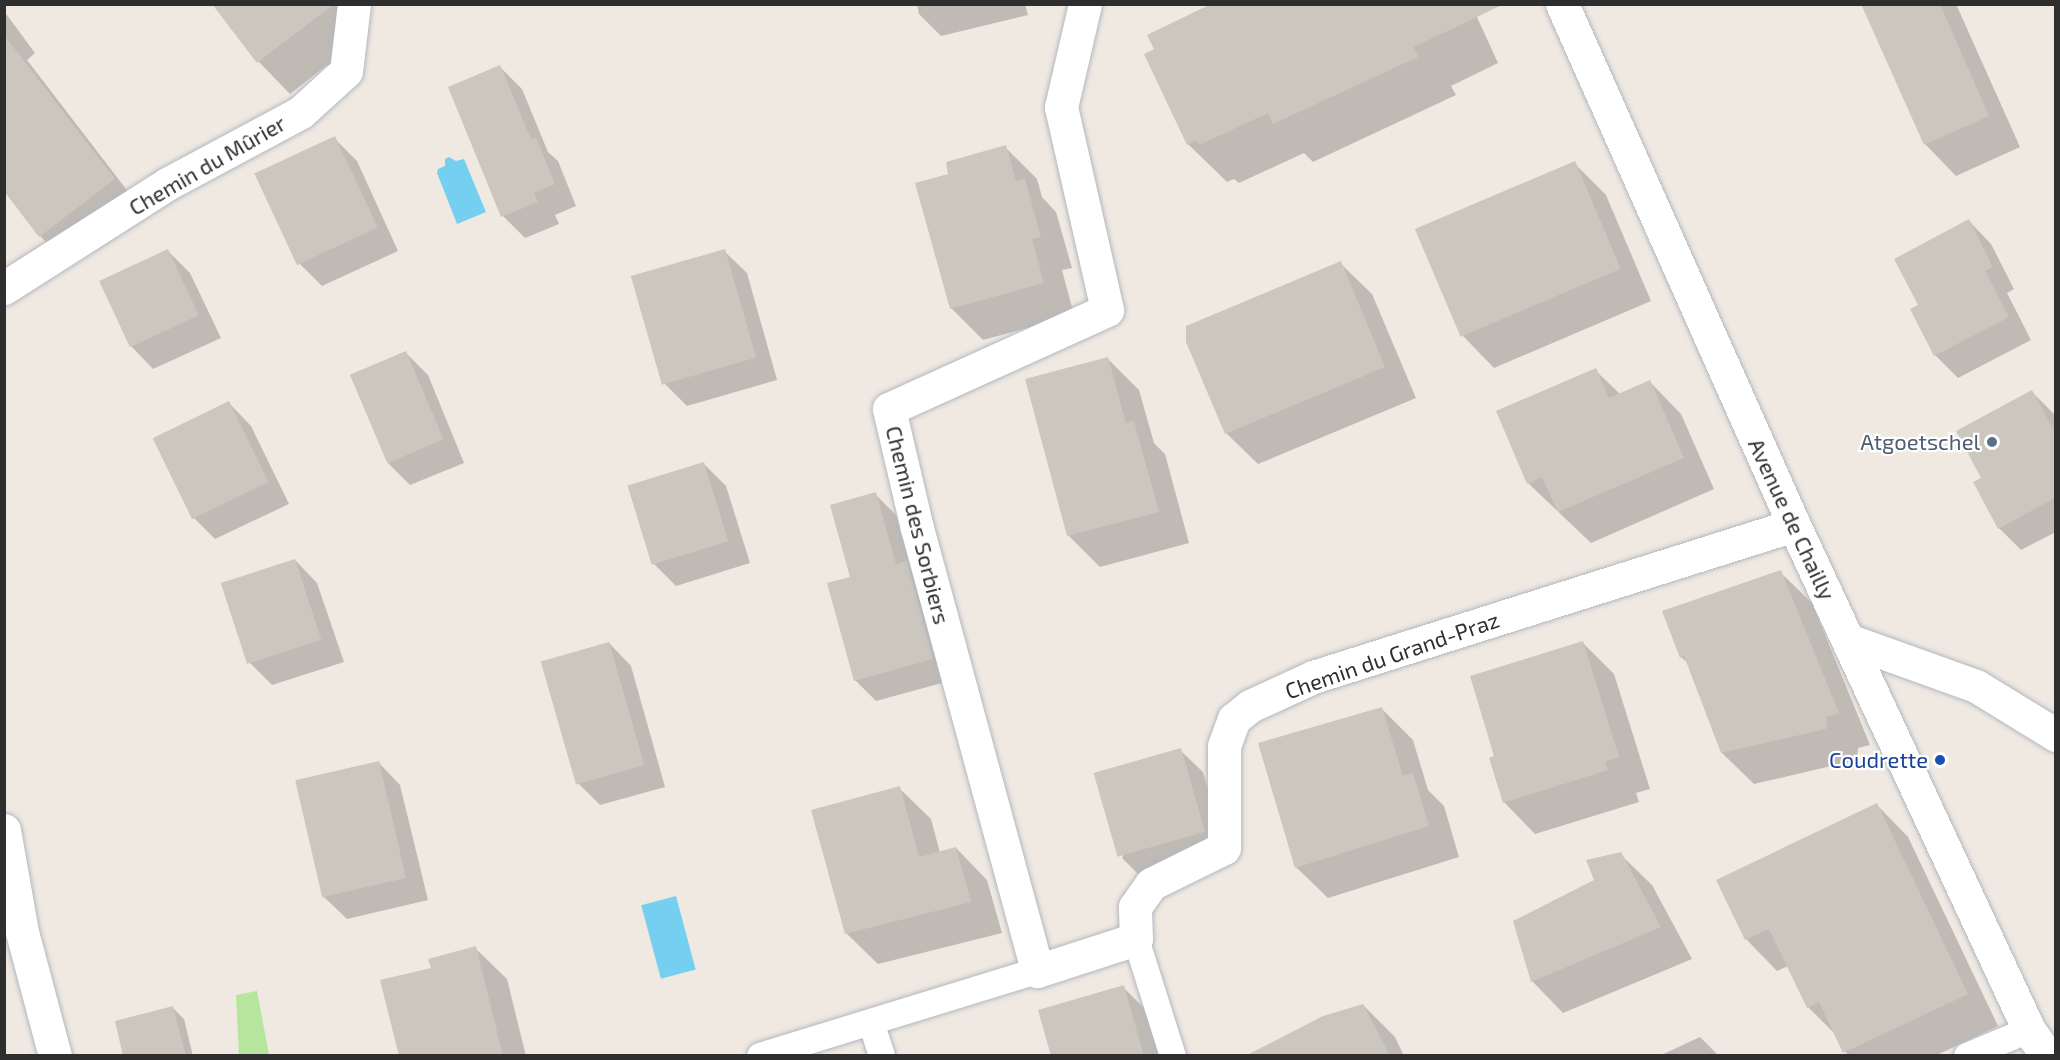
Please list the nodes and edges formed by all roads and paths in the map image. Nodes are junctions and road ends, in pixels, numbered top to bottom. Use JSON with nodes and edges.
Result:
{"nodes":[{"id":1,"x":354,"y":4,"type":"edge"},
{"id":2,"x":1085,"y":4,"type":"edge"},
{"id":3,"x":1562,"y":4,"type":"edge"},
{"id":4,"x":4,"y":288,"type":"edge"},
{"id":5,"x":1794,"y":525,"type":"junction"},
{"id":6,"x":1848,"y":640,"type":"junction"},
{"id":7,"x":2055,"y":735,"type":"edge"},
{"id":8,"x":4,"y":830,"type":"edge"},
{"id":9,"x":13,"y":935,"type":"edge"},
{"id":10,"x":1136,"y":939,"type":"junction"},
{"id":11,"x":1037,"y":971,"type":"junction"},
{"id":12,"x":871,"y":1022,"type":"junction"},
{"id":13,"x":2038,"y":1043,"type":"edge"},
{"id":14,"x":55,"y":1056,"type":"edge"},
{"id":15,"x":760,"y":1056,"type":"edge"},
{"id":16,"x":882,"y":1056,"type":"edge"},
{"id":17,"x":1173,"y":1056,"type":"edge"},
{"id":18,"x":1967,"y":1056,"type":"edge"}],
"edges":[{"from":1,"to":4,"type":"street","name":"Chemin du Mûrier"},
{"from":2,"to":11,"type":"street","name":"Chemin des Sorbiers"},
{"from":3,"to":5,"type":"street","name":"Avenue de Chailly"},
{"from":5,"to":6,"type":"street","name":"Avenue de Chailly"},
{"from":5,"to":10,"type":"street","name":"Chemin du Grand-Praz"},
{"from":6,"to":7,"type":"street"},
{"from":6,"to":13,"type":"street","name":"Avenue de Chailly"},
{"from":8,"to":9,"type":"street"},
{"from":9,"to":14,"type":"street"},
{"from":10,"to":11,"type":"street"},
{"from":10,"to":17,"type":"lane","name":"Chemin du Grand-Praz"},
{"from":11,"to":12,"type":"lane"},
{"from":12,"to":15,"type":"lane"},
{"from":12,"to":16,"type":"lane"},
{"from":13,"to":18,"type":"lane","name":"Avenue de Chailly"}]}
